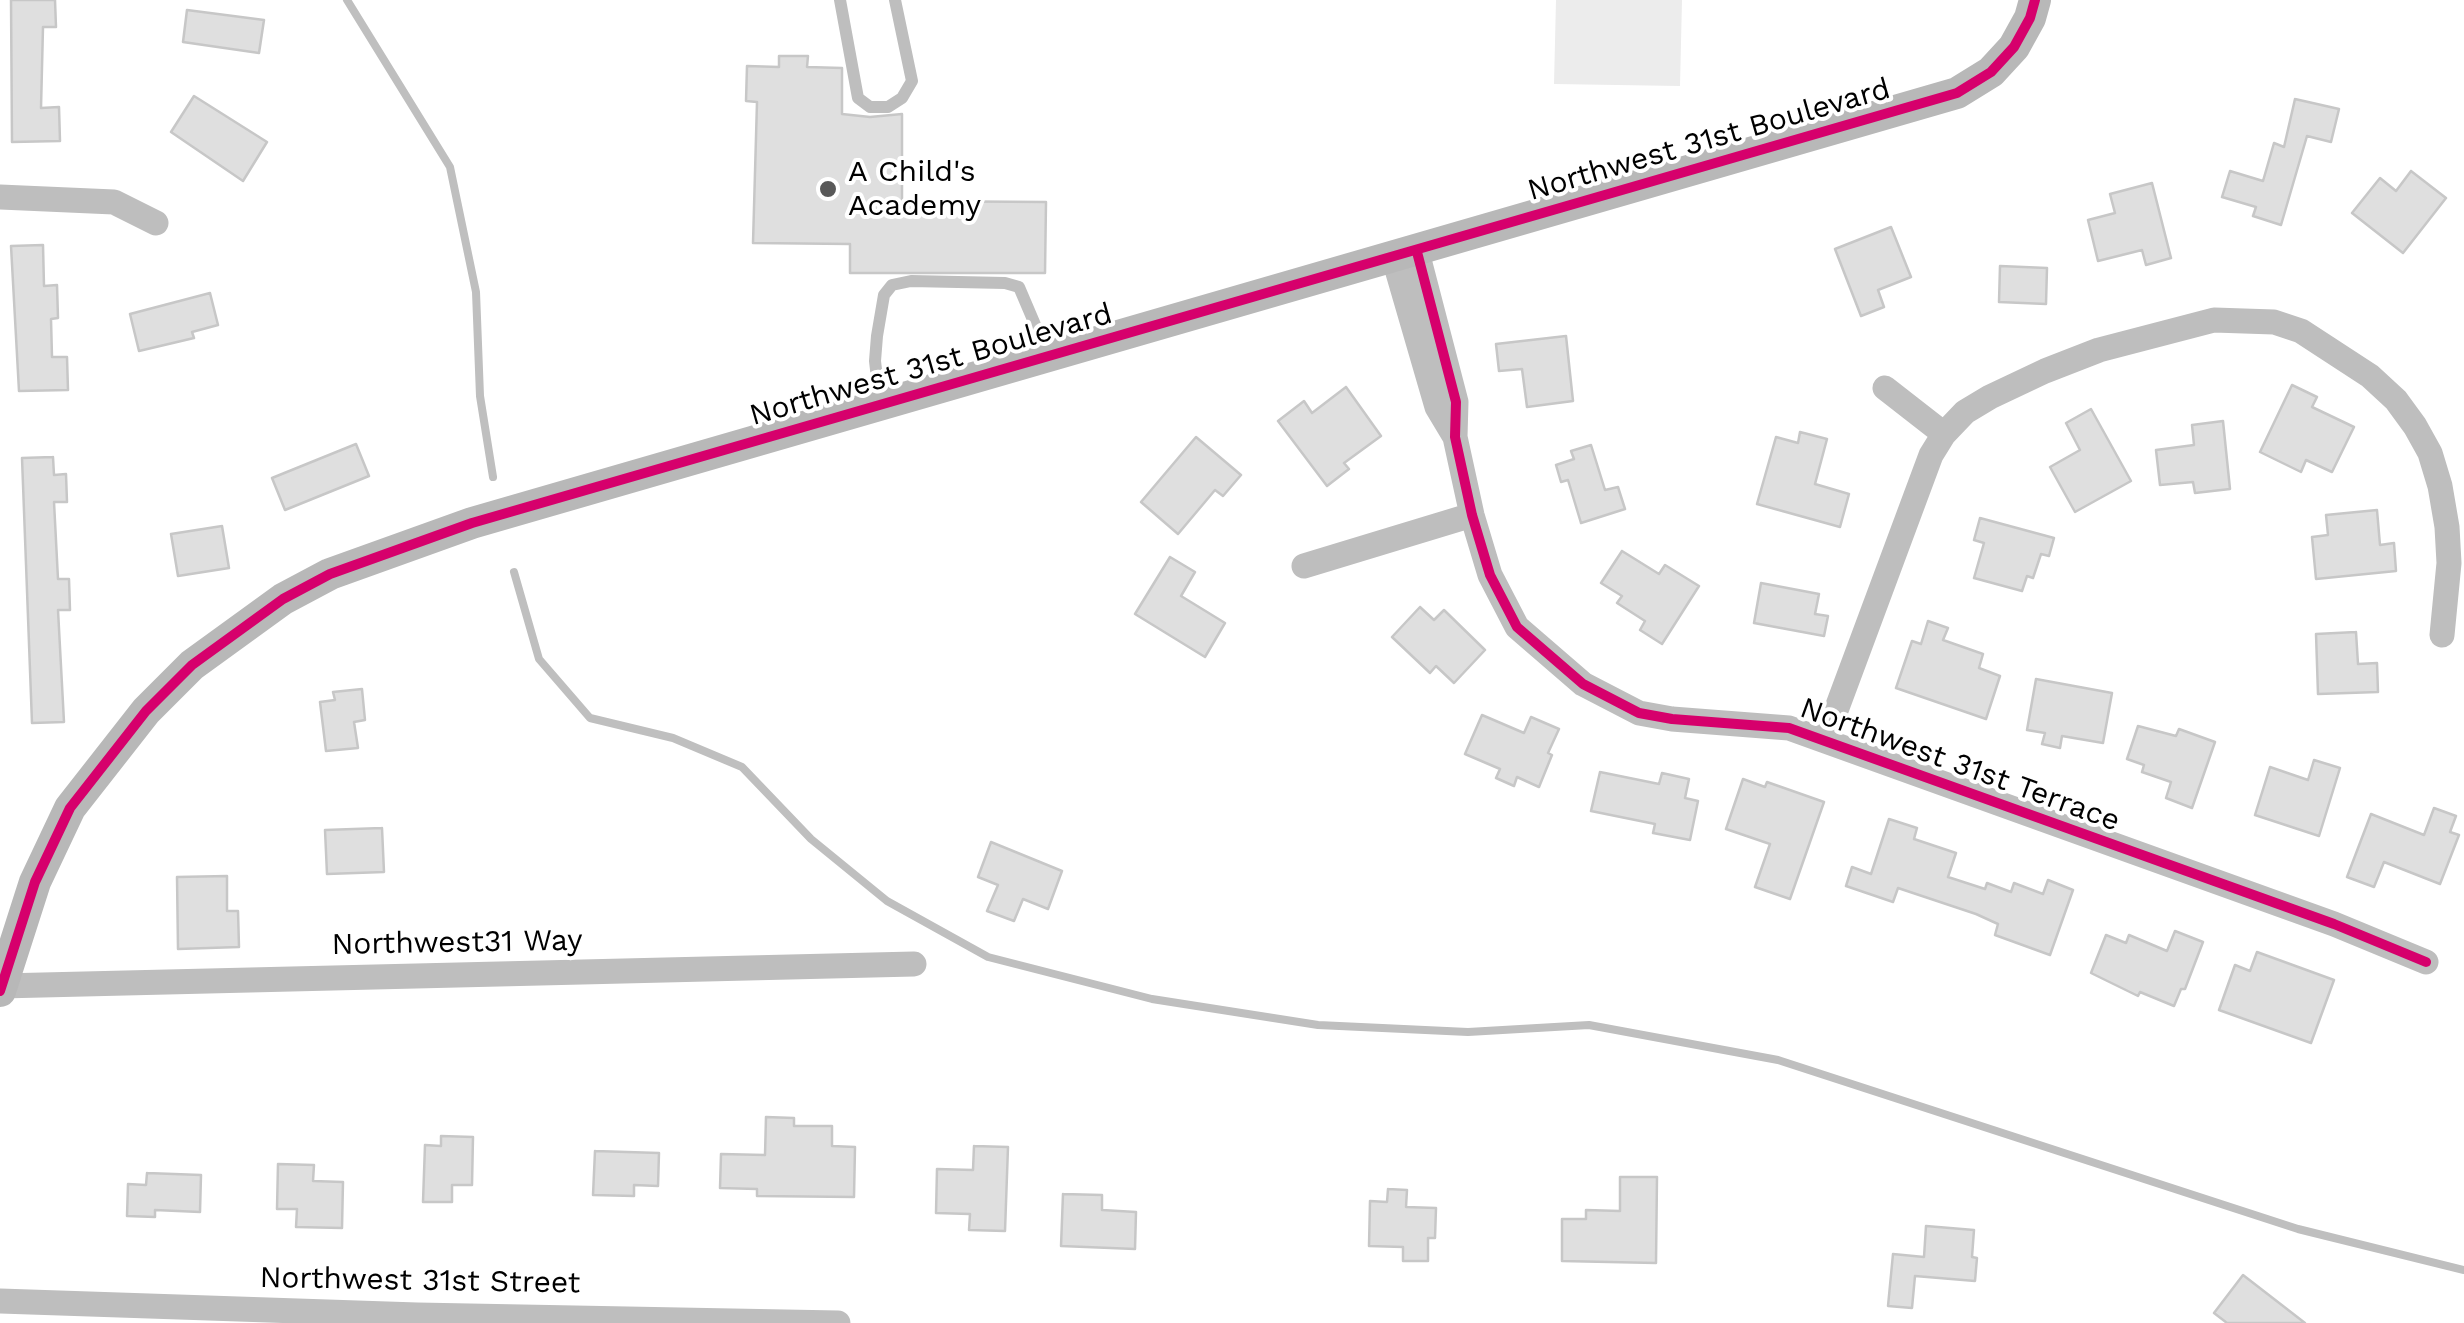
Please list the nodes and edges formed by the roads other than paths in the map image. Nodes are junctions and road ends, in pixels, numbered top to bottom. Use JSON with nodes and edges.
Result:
{"nodes":[{"id":1,"x":840,"y":0,"type":"edge"},
{"id":2,"x":895,"y":0,"type":"edge"},
{"id":3,"x":2034,"y":0,"type":"edge"},
{"id":4,"x":0,"y":197,"type":"edge"},
{"id":5,"x":156,"y":224,"type":"dead end"},
{"id":6,"x":1406,"y":255,"type":"junction"},
{"id":7,"x":1049,"y":358,"type":"junction"},
{"id":8,"x":1885,"y":388,"type":"dead end"},
{"id":9,"x":880,"y":406,"type":"junction"},
{"id":10,"x":1944,"y":434,"type":"junction"},
{"id":11,"x":1472,"y":515,"type":"junction"},
{"id":12,"x":1304,"y":566,"type":"dead end"},
{"id":13,"x":2442,"y":636,"type":"dead end"},
{"id":14,"x":1825,"y":740,"type":"junction"},
{"id":15,"x":2426,"y":962,"type":"dead end"},
{"id":16,"x":914,"y":964,"type":"dead end"},
{"id":17,"x":0,"y":989,"type":"edge"},
{"id":18,"x":0,"y":1302,"type":"edge"},
{"id":19,"x":838,"y":1323,"type":"edge"}],
"edges":[{"from":1,"to":2,"type":"lane"},
{"from":3,"to":6,"type":"street","name":"Northwest 31st Boulevard"},
{"from":4,"to":5,"type":"street"},
{"from":6,"to":7,"type":"street","name":"Northwest 31st Boulevard"},
{"from":6,"to":11,"type":"street","name":"Northwest 31st Terrace"},
{"from":7,"to":9,"type":"street","name":"Northwest 31st Boulevard"},
{"from":7,"to":9,"type":"lane"},
{"from":8,"to":10,"type":"street"},
{"from":9,"to":17,"type":"street","name":"Northwest 31st Boulevard"},
{"from":10,"to":13,"type":"street"},
{"from":10,"to":14,"type":"street"},
{"from":11,"to":12,"type":"street"},
{"from":11,"to":14,"type":"street","name":"Northwest 31st Terrace"},
{"from":14,"to":15,"type":"street","name":"Northwest 31st Terrace"},
{"from":16,"to":17,"type":"street","name":"Northwest31 Way"},
{"from":18,"to":19,"type":"street","name":"Northwest 31st Street"}]}
